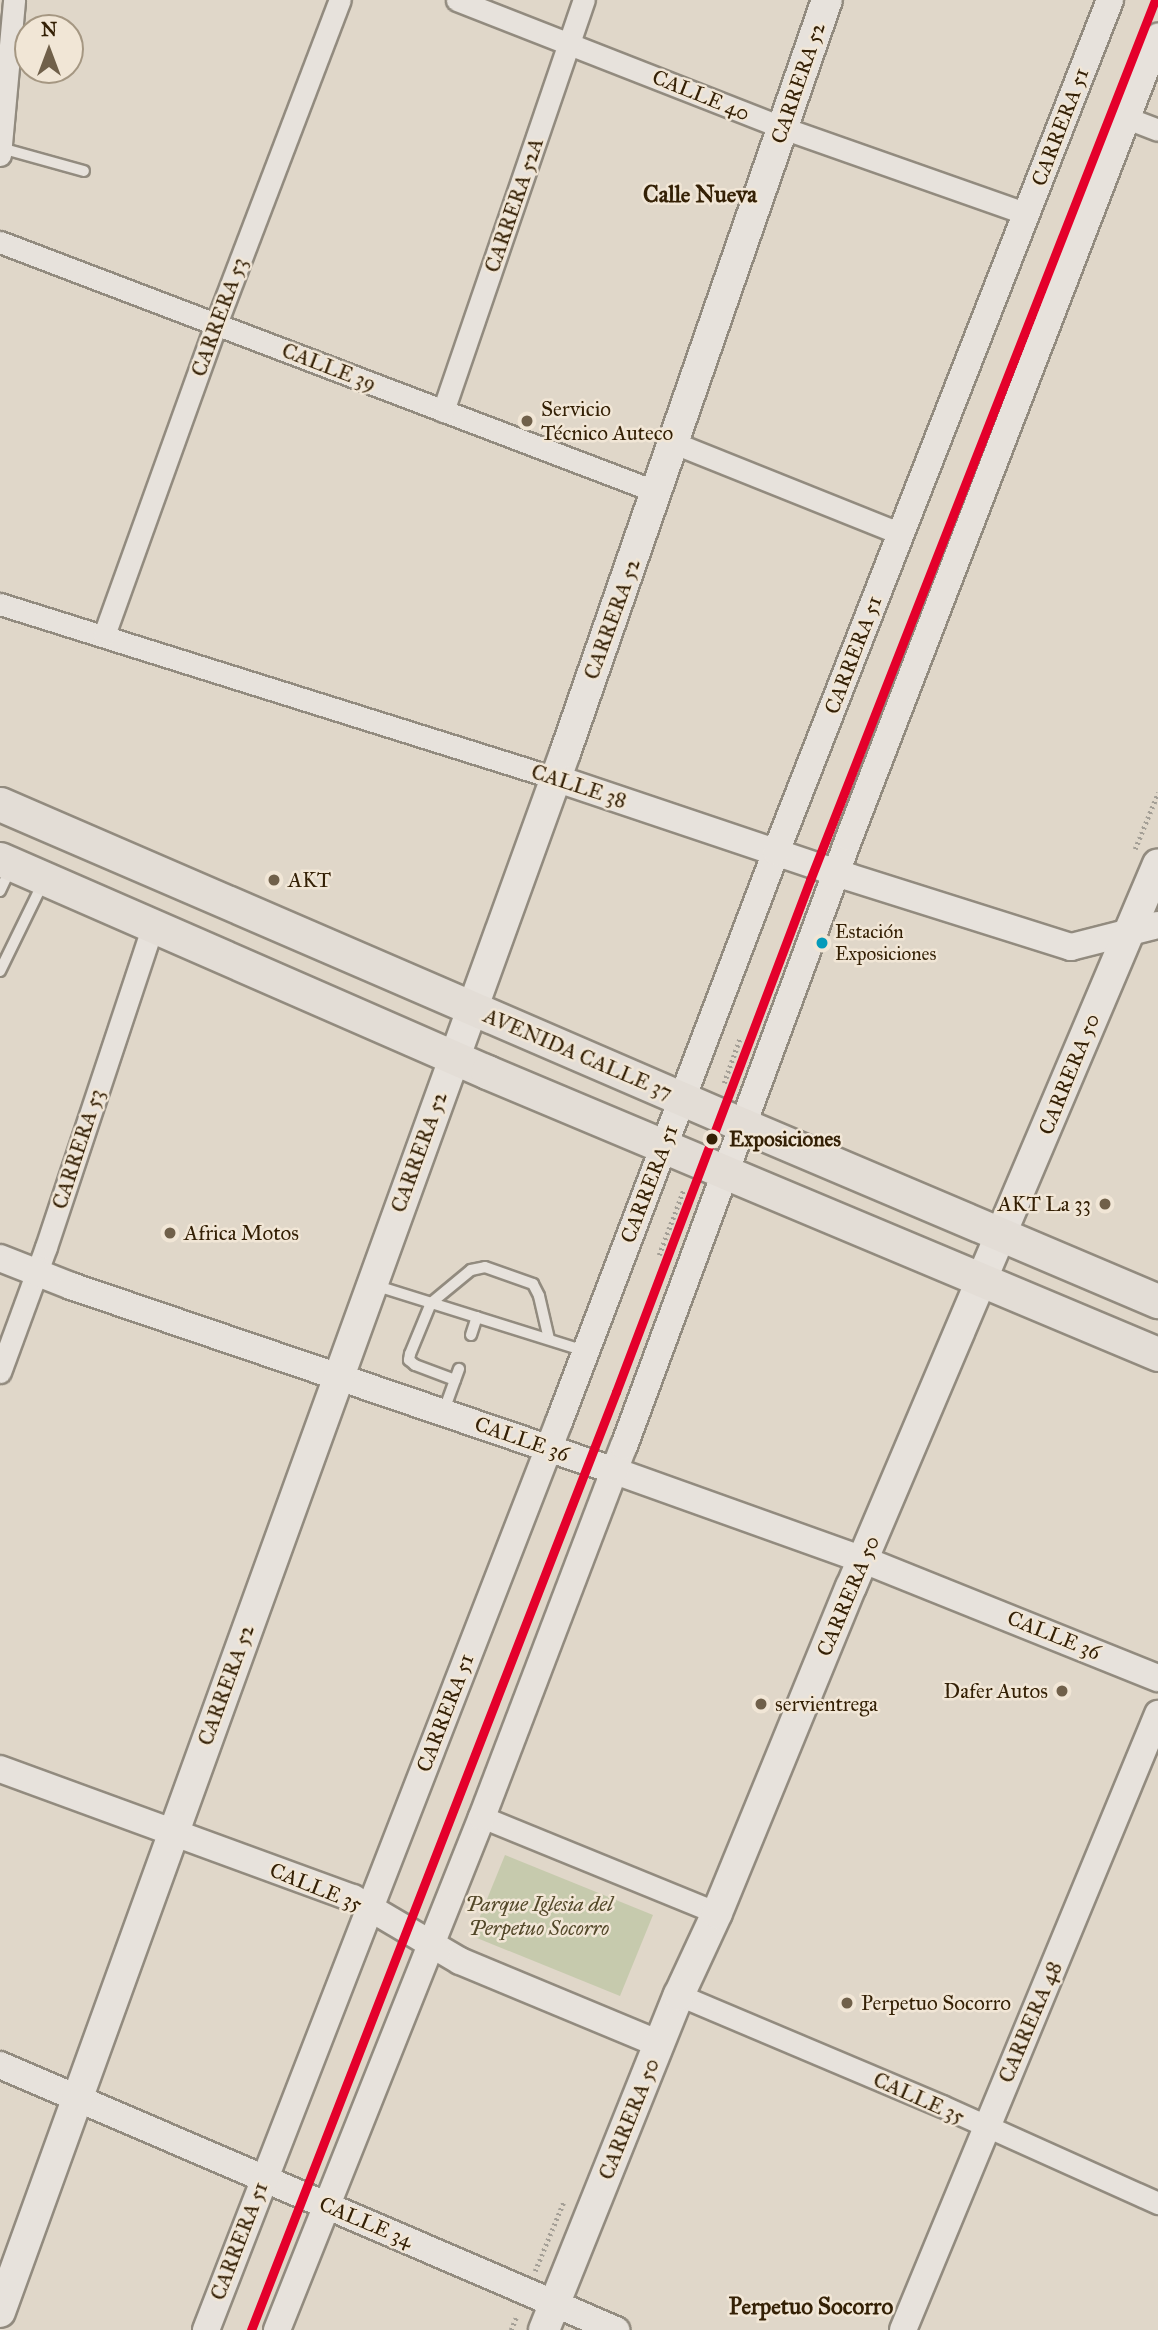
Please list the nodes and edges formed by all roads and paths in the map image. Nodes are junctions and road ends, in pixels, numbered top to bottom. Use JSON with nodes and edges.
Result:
{"nodes":[{"id":1,"x":15,"y":0,"type":"edge"},
{"id":2,"x":340,"y":0,"type":"edge"},
{"id":3,"x":457,"y":0,"type":"edge"},
{"id":4,"x":584,"y":0,"type":"edge"},
{"id":5,"x":827,"y":0,"type":"edge"},
{"id":6,"x":1110,"y":0,"type":"edge"},
{"id":7,"x":1158,"y":37,"type":"edge"},
{"id":8,"x":570,"y":42,"type":"junction"},
{"id":9,"x":1127,"y":118,"type":"junction"},
{"id":10,"x":783,"y":128,"type":"junction"},
{"id":11,"x":1158,"y":130,"type":"edge"},
{"id":12,"x":1,"y":148,"type":"edge"},
{"id":13,"x":0,"y":155,"type":"edge"},
{"id":14,"x":84,"y":172,"type":"dead end"},
{"id":15,"x":1027,"y":214,"type":"junction"},
{"id":16,"x":0,"y":242,"type":"edge"},
{"id":17,"x":216,"y":324,"type":"junction"},
{"id":18,"x":443,"y":411,"type":"junction"},
{"id":19,"x":674,"y":443,"type":"junction"},
{"id":20,"x":657,"y":492,"type":"junction"},
{"id":21,"x":901,"y":534,"type":"junction"},
{"id":22,"x":0,"y":604,"type":"edge"},
{"id":23,"x":104,"y":635,"type":"junction"},
{"id":24,"x":555,"y":778,"type":"junction"},
{"id":25,"x":0,"y":804,"type":"edge"},
{"id":26,"x":776,"y":852,"type":"junction"},
{"id":27,"x":1158,"y":864,"type":"edge"},
{"id":28,"x":4,"y":873,"type":"edge"},
{"id":29,"x":836,"y":873,"type":"junction"},
{"id":30,"x":44,"y":880,"type":"junction"},
{"id":31,"x":153,"y":925,"type":"junction"},
{"id":32,"x":1144,"y":929,"type":"edge"},
{"id":33,"x":0,"y":971,"type":"edge"},
{"id":34,"x":471,"y":1007,"type":"junction"},
{"id":35,"x":733,"y":1035,"type":"dead end"},
{"id":36,"x":740,"y":1040,"type":"junction"},
{"id":37,"x":749,"y":1042,"type":"dead end"},
{"id":38,"x":453,"y":1058,"type":"junction"},
{"id":39,"x":724,"y":1083,"type":"dead end"},
{"id":40,"x":682,"y":1098,"type":"junction"},
{"id":41,"x":743,"y":1125,"type":"junction"},
{"id":42,"x":664,"y":1146,"type":"junction"},
{"id":43,"x":725,"y":1173,"type":"junction"},
{"id":44,"x":684,"y":1188,"type":"dead end"},
{"id":45,"x":1002,"y":1235,"type":"junction"},
{"id":46,"x":651,"y":1251,"type":"dead end"},
{"id":47,"x":660,"y":1253,"type":"junction"},
{"id":48,"x":0,"y":1258,"type":"edge"},
{"id":49,"x":668,"y":1259,"type":"dead end"},
{"id":50,"x":37,"y":1271,"type":"junction"},
{"id":51,"x":982,"y":1281,"type":"junction"},
{"id":52,"x":371,"y":1284,"type":"junction"},
{"id":53,"x":1158,"y":1301,"type":"edge"},
{"id":54,"x":431,"y":1303,"type":"junction"},
{"id":55,"x":477,"y":1317,"type":"junction"},
{"id":56,"x":471,"y":1335,"type":"dead end"},
{"id":57,"x":548,"y":1339,"type":"junction"},
{"id":58,"x":586,"y":1351,"type":"junction"},
{"id":59,"x":1158,"y":1354,"type":"edge"},
{"id":60,"x":0,"y":1372,"type":"edge"},
{"id":61,"x":338,"y":1377,"type":"junction"},
{"id":62,"x":443,"y":1413,"type":"junction"},
{"id":63,"x":548,"y":1448,"type":"junction"},
{"id":64,"x":615,"y":1471,"type":"junction"},
{"id":65,"x":864,"y":1560,"type":"junction"},
{"id":66,"x":1158,"y":1678,"type":"edge"},
{"id":67,"x":1158,"y":1714,"type":"edge"},
{"id":68,"x":0,"y":1769,"type":"edge"},
{"id":69,"x":482,"y":1817,"type":"junction"},
{"id":70,"x":173,"y":1833,"type":"junction"},
{"id":71,"x":369,"y":1908,"type":"junction"},
{"id":72,"x":717,"y":1913,"type":"junction"},
{"id":73,"x":429,"y":1944,"type":"junction"},
{"id":74,"x":679,"y":1995,"type":"junction"},
{"id":75,"x":659,"y":2045,"type":"junction"},
{"id":76,"x":0,"y":2065,"type":"edge"},
{"id":77,"x":77,"y":2097,"type":"junction"},
{"id":78,"x":986,"y":2128,"type":"junction"},
{"id":79,"x":263,"y":2179,"type":"junction"},
{"id":80,"x":1158,"y":2203,"type":"edge"},
{"id":81,"x":327,"y":2205,"type":"junction"},
{"id":82,"x":554,"y":2302,"type":"junction"},
{"id":83,"x":1,"y":2305,"type":"edge"},
{"id":84,"x":206,"y":2330,"type":"edge"},
{"id":85,"x":277,"y":2330,"type":"edge"},
{"id":86,"x":544,"y":2330,"type":"edge"},
{"id":87,"x":616,"y":2330,"type":"edge"},
{"id":88,"x":903,"y":2330,"type":"edge"}],
"edges":[{"from":1,"to":12,"type":"street"},
{"from":2,"to":17,"type":"street","name":"CARRERA 53"},
{"from":3,"to":8,"type":"street","name":"CALLE 40"},
{"from":4,"to":8,"type":"street","name":"CARRERA 52A"},
{"from":5,"to":10,"type":"main road","name":"CARRERA 52"},
{"from":6,"to":15,"type":"street","name":"CARRERA 51"},
{"from":7,"to":9,"type":"street"},
{"from":8,"to":10,"type":"street","name":"CALLE 40"},
{"from":8,"to":18,"type":"street","name":"CARRERA 52A"},
{"from":9,"to":11,"type":"street"},
{"from":9,"to":29,"type":"street"},
{"from":10,"to":15,"type":"street","name":"CALLE 40"},
{"from":10,"to":19,"type":"main road","name":"CARRERA 52"},
{"from":12,"to":13,"type":"street"},
{"from":12,"to":14,"type":"lane"},
{"from":15,"to":21,"type":"street","name":"CARRERA 51"},
{"from":16,"to":17,"type":"street","name":"CALLE 39"},
{"from":17,"to":18,"type":"street","name":"CALLE 39"},
{"from":17,"to":23,"type":"street","name":"CARRERA 53"},
{"from":18,"to":20,"type":"street","name":"CALLE 39"},
{"from":19,"to":20,"type":"main road","name":"CARRERA 52"},
{"from":19,"to":21,"type":"street"},
{"from":20,"to":24,"type":"main road","name":"CARRERA 52"},
{"from":21,"to":26,"type":"street","name":"CARRERA 51"},
{"from":22,"to":23,"type":"street","name":"CALLE 38"},
{"from":23,"to":24,"type":"street","name":"CALLE 38"},
{"from":24,"to":26,"type":"street","name":"CALLE 38"},
{"from":24,"to":34,"type":"main road","name":"CARRERA 52"},
{"from":25,"to":34,"type":"main road","name":"AVENIDA CALLE 37"},
{"from":26,"to":29,"type":"street","name":"CALLE 38"},
{"from":26,"to":40,"type":"street","name":"CARRERA 51"},
{"from":27,"to":32,"type":"main road","name":"CARRERA 50"},
{"from":28,"to":30,"type":"main road"},
{"from":29,"to":32,"type":"street","name":"CALLE 38"},
{"from":29,"to":41,"type":"street"},
{"from":30,"to":31,"type":"main road"},
{"from":30,"to":33,"type":"lane"},
{"from":31,"to":38,"type":"main road"},
{"from":31,"to":50,"type":"street","name":"CARRERA 53"},
{"from":32,"to":45,"type":"main road","name":"CARRERA 50"},
{"from":34,"to":38,"type":"main road","name":"CARRERA 52"},
{"from":34,"to":40,"type":"main road","name":"AVENIDA CALLE 37"},
{"from":35,"to":36,"type":"path"},
{"from":36,"to":37,"type":"path"},
{"from":36,"to":39,"type":"path"},
{"from":38,"to":42,"type":"main road"},
{"from":38,"to":52,"type":"main road","name":"CARRERA 52"},
{"from":40,"to":41,"type":"main road","name":"AVENIDA CALLE 37"},
{"from":40,"to":42,"type":"street","name":"CARRERA 51"},
{"from":41,"to":43,"type":"street"},
{"from":41,"to":45,"type":"main road","name":"AVENIDA CALLE 37"},
{"from":42,"to":43,"type":"main road"},
{"from":42,"to":58,"type":"street","name":"CARRERA 51"},
{"from":43,"to":51,"type":"main road"},
{"from":43,"to":64,"type":"street"},
{"from":44,"to":47,"type":"path"},
{"from":45,"to":51,"type":"main road","name":"CARRERA 50"},
{"from":45,"to":53,"type":"main road","name":"AVENIDA CALLE 37"},
{"from":46,"to":47,"type":"path"},
{"from":47,"to":49,"type":"path"},
{"from":48,"to":50,"type":"street","name":"CALLE 36"},
{"from":50,"to":60,"type":"street","name":"CARRERA 53"},
{"from":50,"to":61,"type":"street","name":"CALLE 36"},
{"from":51,"to":59,"type":"main road"},
{"from":51,"to":65,"type":"main road","name":"CARRERA 50"},
{"from":52,"to":54,"type":"lane"},
{"from":52,"to":61,"type":"main road","name":"CARRERA 52"},
{"from":54,"to":55,"type":"lane"},
{"from":54,"to":57,"type":"lane"},
{"from":54,"to":62,"type":"lane"},
{"from":55,"to":56,"type":"lane"},
{"from":55,"to":57,"type":"lane"},
{"from":57,"to":58,"type":"lane"},
{"from":58,"to":63,"type":"street","name":"CARRERA 51"},
{"from":61,"to":62,"type":"street","name":"CALLE 36"},
{"from":61,"to":70,"type":"main road","name":"CARRERA 52"},
{"from":62,"to":63,"type":"street","name":"CALLE 36"},
{"from":63,"to":64,"type":"street","name":"CALLE 36"},
{"from":63,"to":71,"type":"street","name":"CARRERA 51"},
{"from":64,"to":65,"type":"street","name":"CALLE 36"},
{"from":64,"to":69,"type":"street"},
{"from":65,"to":66,"type":"street","name":"CALLE 36"},
{"from":65,"to":72,"type":"main road","name":"CARRERA 50"},
{"from":67,"to":78,"type":"street","name":"CARRERA 48"},
{"from":68,"to":70,"type":"street","name":"CALLE 35"},
{"from":69,"to":72,"type":"street"},
{"from":69,"to":73,"type":"street"},
{"from":70,"to":71,"type":"street","name":"CALLE 35"},
{"from":70,"to":77,"type":"main road","name":"CARRERA 52"},
{"from":71,"to":73,"type":"street","name":"CALLE 35"},
{"from":71,"to":79,"type":"street","name":"CARRERA 51"},
{"from":72,"to":74,"type":"main road","name":"CARRERA 50"},
{"from":73,"to":75,"type":"street","name":"CALLE 35"},
{"from":73,"to":81,"type":"street"},
{"from":74,"to":75,"type":"main road","name":"CARRERA 50"},
{"from":74,"to":78,"type":"street","name":"CALLE 35"},
{"from":75,"to":82,"type":"main road","name":"CARRERA 50"},
{"from":76,"to":77,"type":"street","name":"CALLE 34"},
{"from":77,"to":79,"type":"street","name":"CALLE 34"},
{"from":77,"to":83,"type":"main road","name":"CARRERA 52"},
{"from":78,"to":80,"type":"street","name":"CALLE 35"},
{"from":78,"to":88,"type":"street","name":"CARRERA 48"},
{"from":79,"to":81,"type":"street","name":"CALLE 34"},
{"from":79,"to":84,"type":"street","name":"CARRERA 51"},
{"from":81,"to":82,"type":"street","name":"CALLE 34"},
{"from":81,"to":85,"type":"street"},
{"from":82,"to":86,"type":"main road","name":"CARRERA 50"},
{"from":82,"to":87,"type":"street","name":"CALLE 34"}]}
